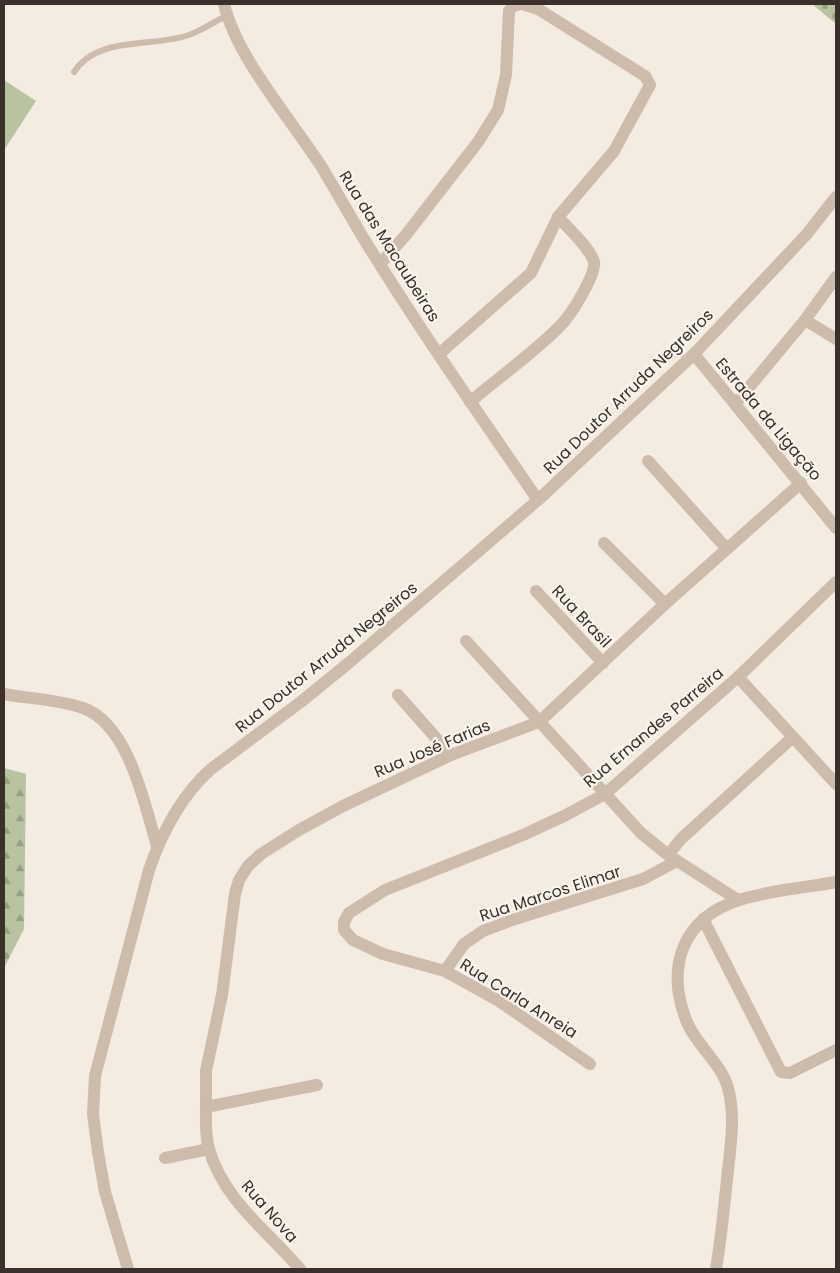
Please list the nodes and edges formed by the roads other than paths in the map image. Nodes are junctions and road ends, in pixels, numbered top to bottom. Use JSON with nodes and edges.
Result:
{"nodes":[{"id":1,"x":522,"y":4,"type":"edge"},
{"id":2,"x":226,"y":10,"type":"edge"},
{"id":3,"x":74,"y":72,"type":"dead end"},
{"id":4,"x":836,"y":197,"type":"edge"},
{"id":5,"x":558,"y":218,"type":"junction"},
{"id":6,"x":380,"y":264,"type":"junction"},
{"id":7,"x":836,"y":277,"type":"edge"},
{"id":8,"x":805,"y":320,"type":"junction"},
{"id":9,"x":836,"y":339,"type":"edge"},
{"id":10,"x":439,"y":354,"type":"junction"},
{"id":11,"x":694,"y":354,"type":"junction"},
{"id":12,"x":470,"y":402,"type":"junction"},
{"id":13,"x":736,"y":404,"type":"junction"},
{"id":14,"x":648,"y":461,"type":"dead end"},
{"id":15,"x":801,"y":483,"type":"junction"},
{"id":16,"x":538,"y":500,"type":"junction"},
{"id":17,"x":836,"y":528,"type":"edge"},
{"id":18,"x":604,"y":543,"type":"dead end"},
{"id":19,"x":728,"y":549,"type":"junction"},
{"id":20,"x":836,"y":582,"type":"edge"},
{"id":21,"x":536,"y":590,"type":"dead end"},
{"id":22,"x":665,"y":604,"type":"junction"},
{"id":23,"x":466,"y":642,"type":"dead end"},
{"id":24,"x":603,"y":663,"type":"junction"},
{"id":25,"x":738,"y":677,"type":"junction"},
{"id":26,"x":4,"y":694,"type":"edge"},
{"id":27,"x":398,"y":695,"type":"dead end"},
{"id":28,"x":539,"y":722,"type":"junction"},
{"id":29,"x":793,"y":738,"type":"junction"},
{"id":30,"x":451,"y":755,"type":"junction"},
{"id":31,"x":836,"y":784,"type":"edge"},
{"id":32,"x":605,"y":794,"type":"junction"},
{"id":33,"x":157,"y":846,"type":"junction"},
{"id":34,"x":672,"y":858,"type":"junction"},
{"id":35,"x":836,"y":882,"type":"edge"},
{"id":36,"x":738,"y":900,"type":"junction"},
{"id":37,"x":703,"y":919,"type":"junction"},
{"id":38,"x":345,"y":933,"type":"joint"},
{"id":39,"x":444,"y":970,"type":"junction"},
{"id":40,"x":836,"y":1050,"type":"edge"},
{"id":41,"x":590,"y":1064,"type":"dead end"},
{"id":42,"x":317,"y":1084,"type":"dead end"},
{"id":43,"x":206,"y":1107,"type":"junction"},
{"id":44,"x":209,"y":1149,"type":"junction"},
{"id":45,"x":165,"y":1158,"type":"dead end"},
{"id":46,"x":128,"y":1269,"type":"edge"},
{"id":47,"x":300,"y":1269,"type":"edge"},
{"id":48,"x":716,"y":1269,"type":"edge"}],
"edges":[{"from":1,"to":5,"type":"street"},
{"from":1,"to":6,"type":"street"},
{"from":2,"to":3,"type":"lane"},
{"from":2,"to":6,"type":"street","name":"Rua das Macaubeiras"},
{"from":4,"to":11,"type":"street","name":"Rua Doutor Arruda Negreiros"},
{"from":5,"to":10,"type":"street"},
{"from":5,"to":12,"type":"street"},
{"from":6,"to":10,"type":"street","name":"Rua das Macaubeiras"},
{"from":7,"to":8,"type":"street"},
{"from":8,"to":9,"type":"street"},
{"from":8,"to":13,"type":"street"},
{"from":10,"to":12,"type":"street","name":"Rua das Macaubeiras"},
{"from":11,"to":13,"type":"street","name":"Estrada da Ligação"},
{"from":11,"to":16,"type":"street","name":"Rua Doutor Arruda Negreiros"},
{"from":12,"to":16,"type":"street","name":"Rua das Macaubeiras"},
{"from":13,"to":15,"type":"street","name":"Estrada da Ligação"},
{"from":14,"to":19,"type":"street"},
{"from":15,"to":17,"type":"street","name":"Estrada da Ligação"},
{"from":15,"to":19,"type":"street","name":"Rua José Farias"},
{"from":16,"to":33,"type":"street","name":"Rua Doutor Arruda Negreiros"},
{"from":18,"to":22,"type":"street"},
{"from":19,"to":22,"type":"street","name":"Rua José Farias"},
{"from":20,"to":25,"type":"street","name":"Rua Ernandes Parreira"},
{"from":21,"to":24,"type":"street","name":"Rua Brasil"},
{"from":22,"to":24,"type":"street","name":"Rua José Farias"},
{"from":23,"to":28,"type":"street"},
{"from":24,"to":28,"type":"street","name":"Rua José Farias"},
{"from":25,"to":29,"type":"street"},
{"from":25,"to":32,"type":"street","name":"Rua Ernandes Parreira"},
{"from":26,"to":33,"type":"street"},
{"from":27,"to":30,"type":"street"},
{"from":28,"to":30,"type":"street","name":"Rua José Farias"},
{"from":28,"to":32,"type":"street"},
{"from":29,"to":31,"type":"street"},
{"from":29,"to":34,"type":"street","name":"Rua Marcos Elimar"},
{"from":30,"to":43,"type":"street","name":"Rua José Farias"},
{"from":32,"to":34,"type":"street"},
{"from":32,"to":38,"type":"street","name":"Rua Ernandes Parreira"},
{"from":33,"to":46,"type":"street","name":"Rua Doutor Arruda Negreiros"},
{"from":34,"to":36,"type":"street"},
{"from":34,"to":39,"type":"street","name":"Rua Marcos Elimar"},
{"from":35,"to":36,"type":"street"},
{"from":36,"to":37,"type":"street"},
{"from":37,"to":40,"type":"street"},
{"from":37,"to":48,"type":"street"},
{"from":38,"to":39,"type":"street","name":"Rua Carla Anreia"},
{"from":39,"to":41,"type":"street","name":"Rua Carla Anreia"},
{"from":42,"to":43,"type":"street"},
{"from":43,"to":44,"type":"street","name":"Rua Nova"},
{"from":44,"to":45,"type":"street"},
{"from":44,"to":47,"type":"street","name":"Rua Nova"}]}
